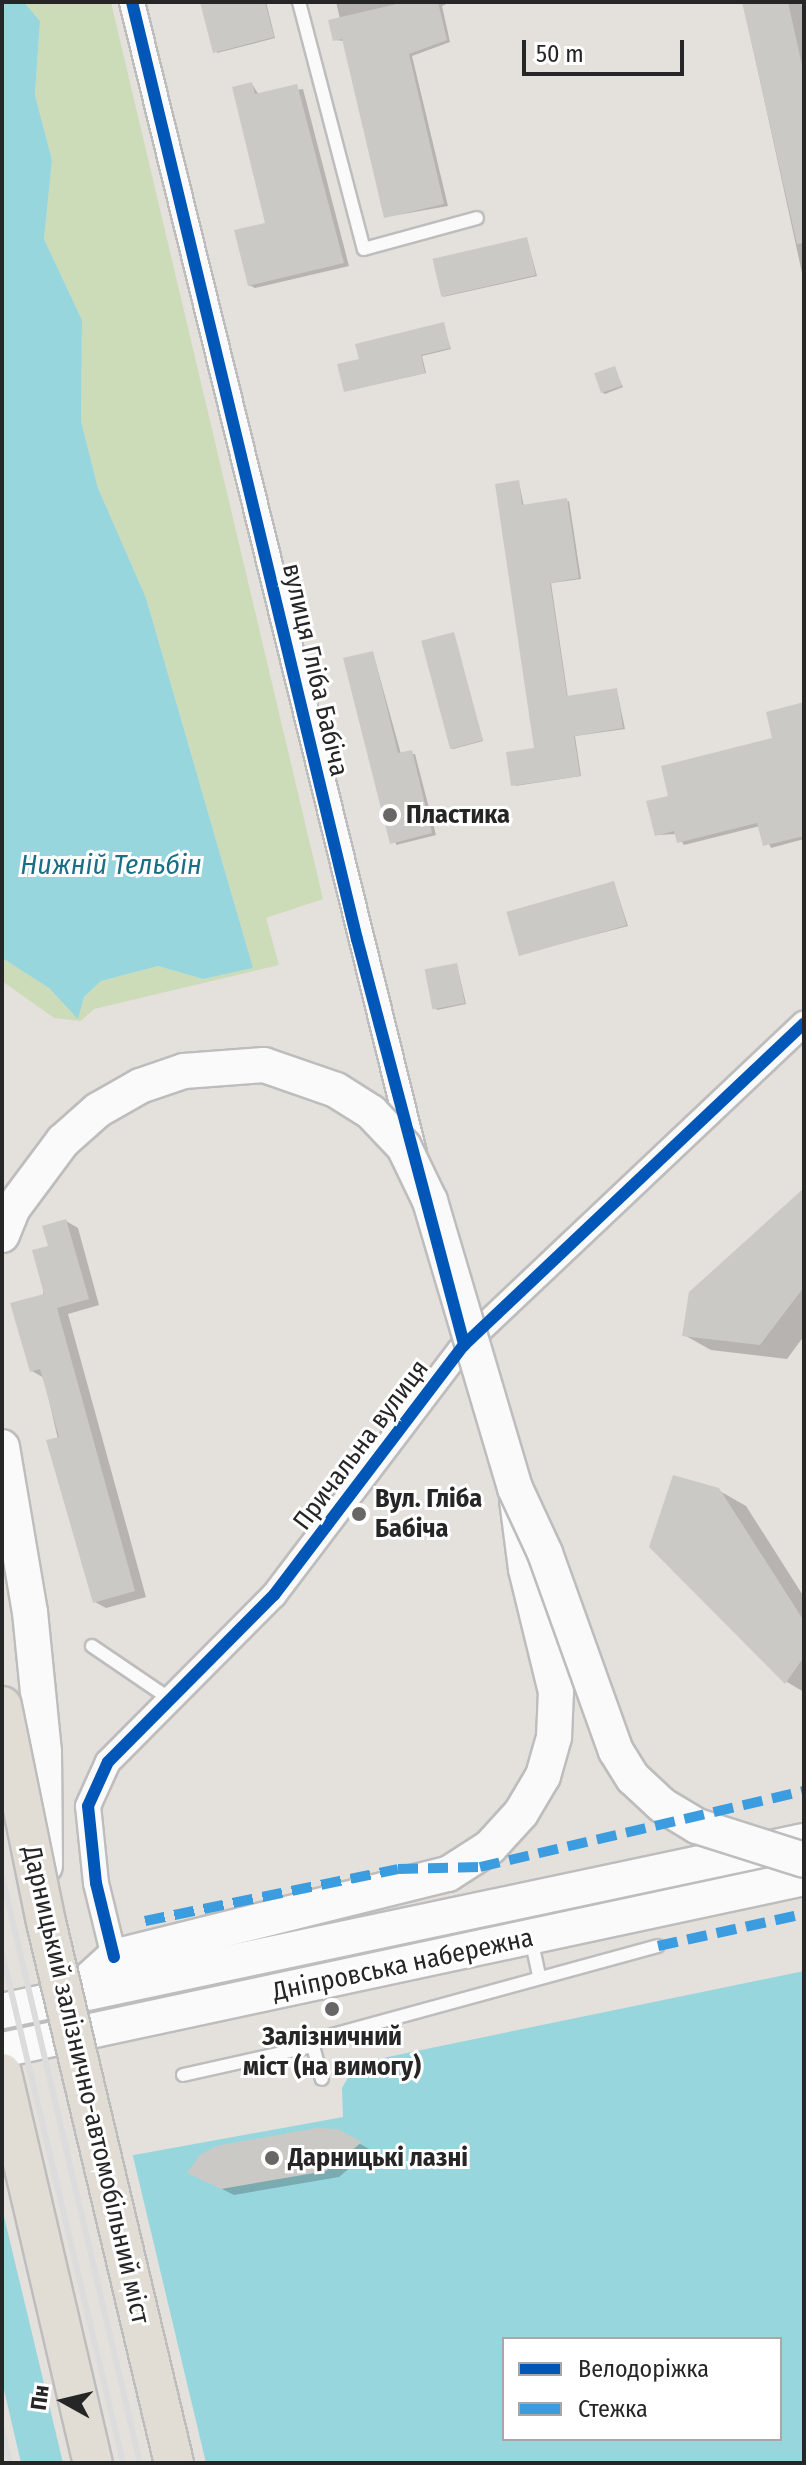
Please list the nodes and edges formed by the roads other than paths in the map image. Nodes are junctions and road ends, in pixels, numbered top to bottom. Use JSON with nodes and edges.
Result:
{"nodes":[{"id":1,"x":132,"y":2,"type":"edge"},
{"id":2,"x":299,"y":2,"type":"edge"},
{"id":3,"x":477,"y":218,"type":"dead end"},
{"id":4,"x":804,"y":1024,"type":"edge"},
{"id":5,"x":2,"y":1235,"type":"edge"},
{"id":6,"x":464,"y":1345,"type":"junction"},
{"id":7,"x":2,"y":1447,"type":"edge"},
{"id":8,"x":515,"y":1488,"type":"junction"},
{"id":9,"x":92,"y":1646,"type":"dead end"},
{"id":10,"x":170,"y":1699,"type":"junction"},
{"id":11,"x":2,"y":1706,"type":"edge"},
{"id":12,"x":804,"y":1841,"type":"edge"},
{"id":13,"x":804,"y":1860,"type":"edge"},
{"id":14,"x":804,"y":1878,"type":"edge"},
{"id":15,"x":46,"y":1922,"type":"junction"},
{"id":16,"x":531,"y":1938,"type":"junction"},
{"id":17,"x":658,"y":1946,"type":"dead end"},
{"id":18,"x":114,"y":1957,"type":"junction"},
{"id":19,"x":539,"y":1977,"type":"junction"},
{"id":20,"x":70,"y":1997,"type":"junction"},
{"id":21,"x":2,"y":2011,"type":"edge"},
{"id":22,"x":313,"y":2046,"type":"junction"},
{"id":23,"x":2,"y":2050,"type":"edge"},
{"id":24,"x":2,"y":2073,"type":"edge"},
{"id":25,"x":183,"y":2075,"type":"dead end"},
{"id":26,"x":322,"y":2079,"type":"dead end"},
{"id":27,"x":93,"y":2463,"type":"edge"},
{"id":28,"x":174,"y":2463,"type":"edge"}],
"edges":[{"from":1,"to":6,"type":"street","name":"вулиця Гліба Бабіча"},
{"from":2,"to":3,"type":"lane"},
{"from":4,"to":6,"type":"street","name":"Причальна вулиця"},
{"from":5,"to":8,"type":"main road","bridge":true},
{"from":6,"to":10,"type":"street","name":"Причальна вулиця"},
{"from":7,"to":15,"type":"main road","bridge":true},
{"from":8,"to":13,"type":"main road","bridge":true},
{"from":8,"to":18,"type":"main road","bridge":true},
{"from":9,"to":10,"type":"lane"},
{"from":10,"to":18,"type":"street","name":"Причальна вулиця"},
{"from":11,"to":15,"type":"main road","name":"Дарницький залізнично-автомобільний міст","bridge":true},
{"from":12,"to":20,"type":"main road","name":"Дніпровська набережна"},
{"from":14,"to":16,"type":"main road","name":"Дніпровська набережна"},
{"from":15,"to":28,"type":"main road","name":"Дарницький залізнично-автомобільний міст","bridge":true},
{"from":16,"to":19,"type":"lane"},
{"from":16,"to":23,"type":"main road","name":"Дніпровська набережна"},
{"from":17,"to":19,"type":"lane"},
{"from":18,"to":20,"type":"main road"},
{"from":19,"to":22,"type":"lane"},
{"from":20,"to":21,"type":"main road","name":"Дніпровська набережна"},
{"from":22,"to":25,"type":"lane"},
{"from":22,"to":26,"type":"lane"},
{"from":24,"to":27,"type":"main road"}]}
